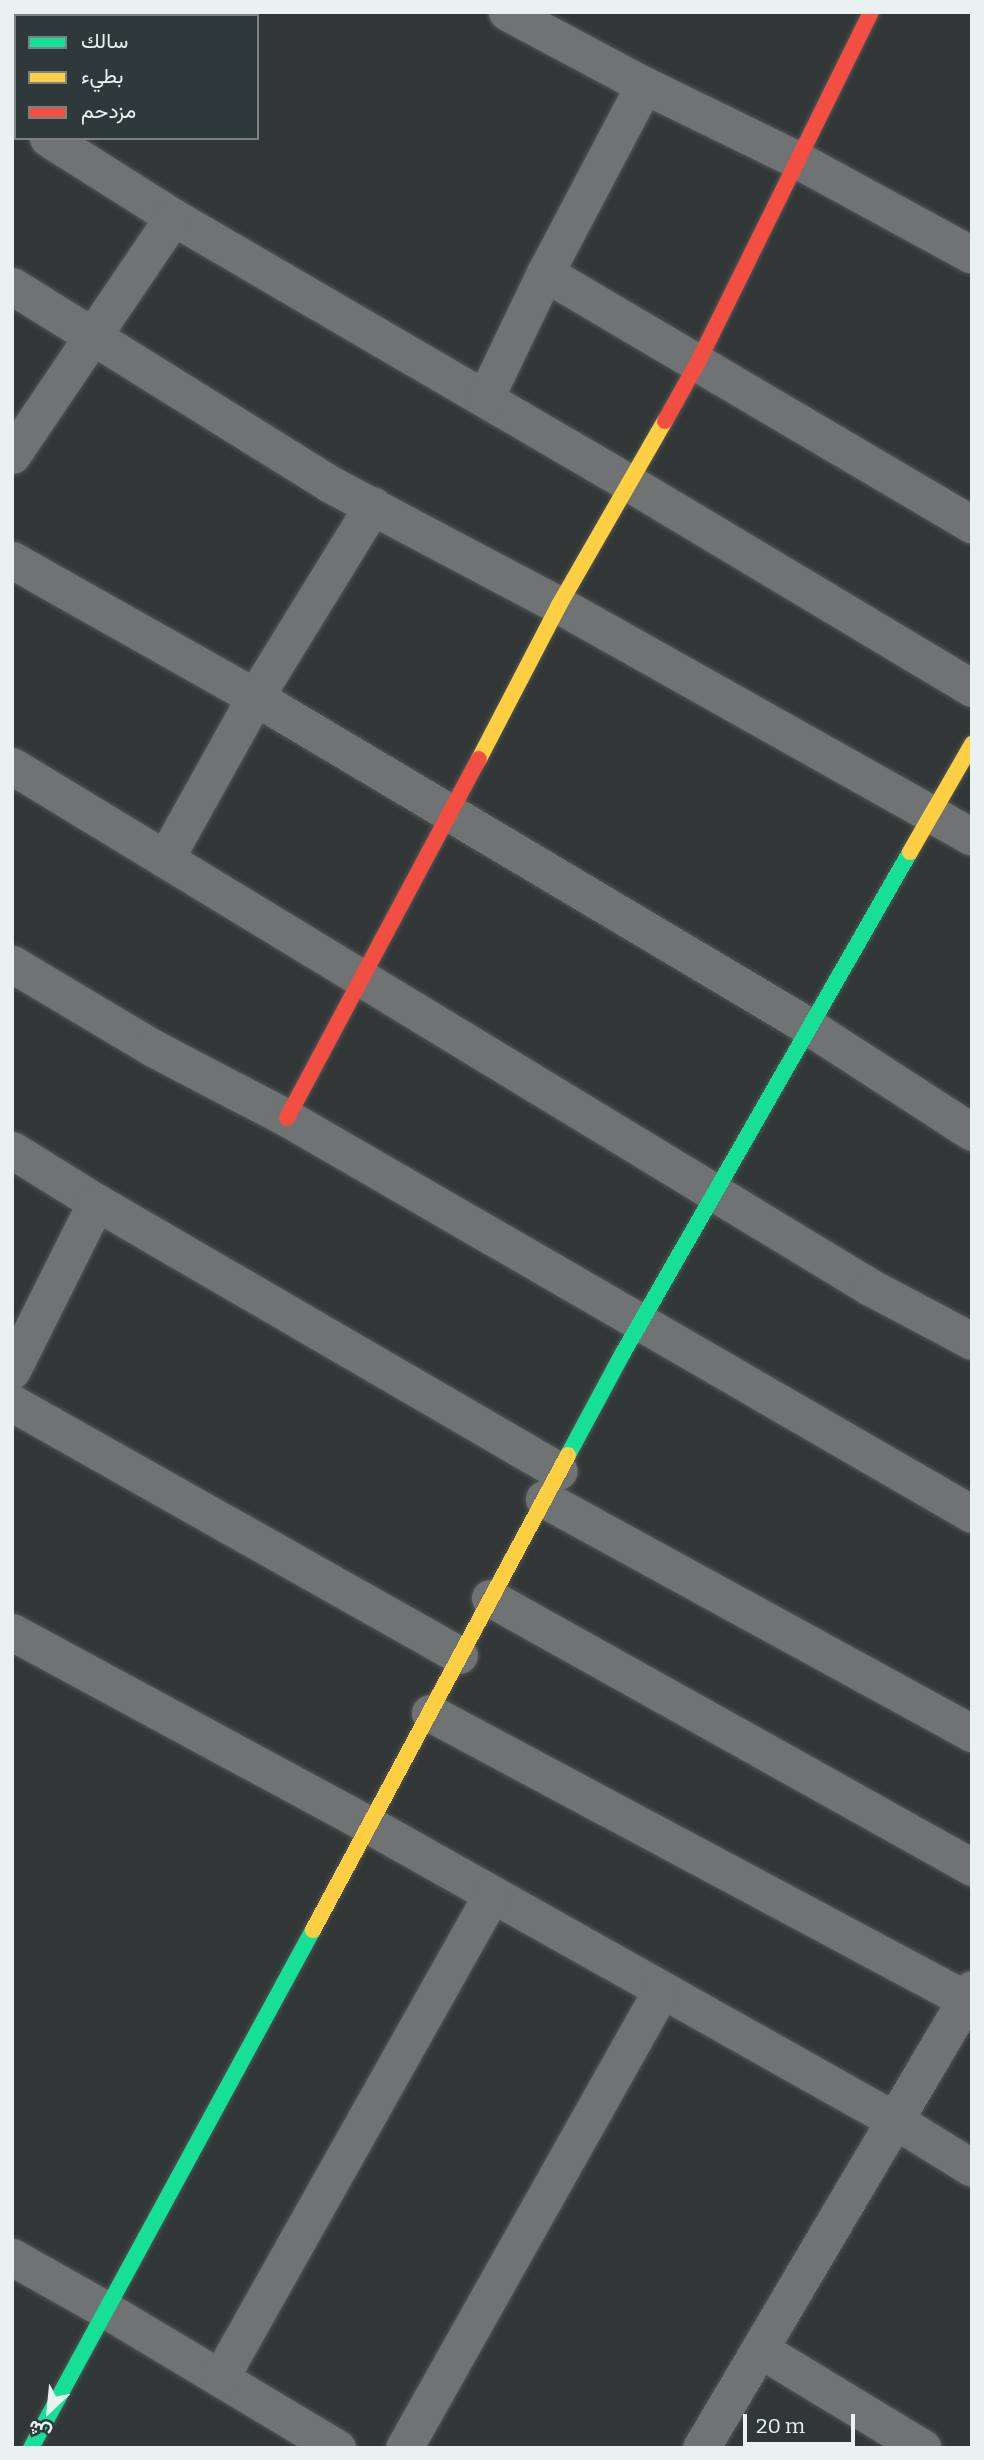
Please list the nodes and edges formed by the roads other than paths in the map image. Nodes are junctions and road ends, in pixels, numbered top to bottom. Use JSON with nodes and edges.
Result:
{"nodes":[{"id":1,"x":507,"y":12,"type":"edge"},
{"id":2,"x":871,"y":12,"type":"edge"},
{"id":3,"x":644,"y":85,"type":"junction"},
{"id":4,"x":51,"y":140,"type":"edge"},
{"id":5,"x":798,"y":160,"type":"junction"},
{"id":6,"x":173,"y":217,"type":"junction"},
{"id":7,"x":972,"y":255,"type":"edge"},
{"id":8,"x":545,"y":273,"type":"junction"},
{"id":9,"x":12,"y":286,"type":"edge"},
{"id":10,"x":94,"y":338,"type":"junction"},
{"id":11,"x":698,"y":362,"type":"junction"},
{"id":12,"x":485,"y":398,"type":"junction"},
{"id":13,"x":12,"y":455,"type":"edge"},
{"id":14,"x":631,"y":484,"type":"junction"},
{"id":15,"x":373,"y":505,"type":"junction"},
{"id":16,"x":972,"y":525,"type":"edge"},
{"id":17,"x":12,"y":560,"type":"edge"},
{"id":18,"x":559,"y":605,"type":"junction"},
{"id":19,"x":972,"y":688,"type":"edge"},
{"id":20,"x":254,"y":697,"type":"junction"},
{"id":21,"x":972,"y":744,"type":"edge"},
{"id":22,"x":12,"y":766,"type":"edge"},
{"id":23,"x":452,"y":814,"type":"junction"},
{"id":24,"x":931,"y":815,"type":"junction"},
{"id":25,"x":972,"y":837,"type":"edge"},
{"id":26,"x":165,"y":859,"type":"junction"},
{"id":27,"x":12,"y":964,"type":"edge"},
{"id":28,"x":364,"y":977,"type":"junction"},
{"id":29,"x":808,"y":1026,"type":"junction"},
{"id":30,"x":287,"y":1118,"type":"junction"},
{"id":31,"x":972,"y":1132,"type":"edge"},
{"id":32,"x":12,"y":1150,"type":"edge"},
{"id":33,"x":715,"y":1191,"type":"junction"},
{"id":34,"x":96,"y":1202,"type":"junction"},
{"id":35,"x":641,"y":1322,"type":"junction"},
{"id":36,"x":972,"y":1341,"type":"edge"},
{"id":37,"x":12,"y":1370,"type":"edge"},
{"id":38,"x":12,"y":1403,"type":"edge"},
{"id":39,"x":551,"y":1485,"type":"junction"},
{"id":40,"x":972,"y":1514,"type":"edge"},
{"id":41,"x":491,"y":1598,"type":"junction"},
{"id":42,"x":12,"y":1632,"type":"edge"},
{"id":43,"x":459,"y":1655,"type":"junction"},
{"id":44,"x":430,"y":1713,"type":"junction"},
{"id":45,"x":972,"y":1733,"type":"edge"},
{"id":46,"x":371,"y":1826,"type":"junction"},
{"id":47,"x":972,"y":1867,"type":"edge"},
{"id":48,"x":492,"y":1894,"type":"junction"},
{"id":49,"x":661,"y":1991,"type":"junction"},
{"id":50,"x":969,"y":1994,"type":"edge"},
{"id":51,"x":896,"y":2121,"type":"junction"},
{"id":52,"x":972,"y":2168,"type":"edge"},
{"id":53,"x":12,"y":2257,"type":"edge"},
{"id":54,"x":108,"y":2311,"type":"junction"},
{"id":55,"x":761,"y":2350,"type":"junction"},
{"id":56,"x":220,"y":2378,"type":"junction"},
{"id":57,"x":903,"y":2443,"type":"edge"},
{"id":58,"x":31,"y":2448,"type":"edge"},
{"id":59,"x":337,"y":2448,"type":"edge"},
{"id":60,"x":404,"y":2448,"type":"edge"},
{"id":61,"x":701,"y":2448,"type":"edge"}],
"edges":[{"from":1,"to":3,"type":"street"},
{"from":2,"to":5,"type":"street"},
{"from":3,"to":5,"type":"street"},
{"from":3,"to":8,"type":"street"},
{"from":4,"to":6,"type":"street"},
{"from":5,"to":7,"type":"street"},
{"from":5,"to":11,"type":"street"},
{"from":6,"to":10,"type":"street"},
{"from":6,"to":12,"type":"street"},
{"from":8,"to":11,"type":"street"},
{"from":8,"to":12,"type":"street"},
{"from":9,"to":10,"type":"street"},
{"from":10,"to":13,"type":"street"},
{"from":10,"to":15,"type":"street"},
{"from":11,"to":14,"type":"street"},
{"from":11,"to":16,"type":"street"},
{"from":12,"to":14,"type":"street"},
{"from":14,"to":18,"type":"street"},
{"from":14,"to":19,"type":"street"},
{"from":15,"to":18,"type":"street"},
{"from":15,"to":20,"type":"street"},
{"from":17,"to":20,"type":"street"},
{"from":18,"to":23,"type":"street"},
{"from":18,"to":24,"type":"street"},
{"from":20,"to":23,"type":"street"},
{"from":20,"to":26,"type":"street"},
{"from":21,"to":24,"type":"street"},
{"from":22,"to":26,"type":"street"},
{"from":23,"to":28,"type":"street"},
{"from":23,"to":29,"type":"street"},
{"from":24,"to":25,"type":"street"},
{"from":24,"to":29,"type":"street"},
{"from":26,"to":28,"type":"street"},
{"from":27,"to":30,"type":"street"},
{"from":28,"to":30,"type":"street"},
{"from":28,"to":33,"type":"street"},
{"from":29,"to":31,"type":"street"},
{"from":29,"to":33,"type":"street"},
{"from":30,"to":35,"type":"street"},
{"from":32,"to":34,"type":"street"},
{"from":33,"to":35,"type":"street"},
{"from":33,"to":36,"type":"street"},
{"from":34,"to":37,"type":"street"},
{"from":34,"to":39,"type":"street"},
{"from":35,"to":39,"type":"street"},
{"from":35,"to":40,"type":"street"},
{"from":38,"to":43,"type":"street"},
{"from":39,"to":41,"type":"street"},
{"from":39,"to":45,"type":"street"},
{"from":41,"to":43,"type":"street"},
{"from":41,"to":47,"type":"street"},
{"from":42,"to":46,"type":"street"},
{"from":43,"to":44,"type":"street"},
{"from":44,"to":46,"type":"street"},
{"from":44,"to":50,"type":"street"},
{"from":46,"to":48,"type":"street"},
{"from":46,"to":54,"type":"street"},
{"from":48,"to":49,"type":"street"},
{"from":48,"to":56,"type":"street"},
{"from":49,"to":51,"type":"street"},
{"from":49,"to":60,"type":"street"},
{"from":50,"to":51,"type":"street"},
{"from":51,"to":52,"type":"street"},
{"from":51,"to":55,"type":"street"},
{"from":53,"to":54,"type":"street"},
{"from":54,"to":56,"type":"street"},
{"from":54,"to":58,"type":"street"},
{"from":55,"to":57,"type":"street"},
{"from":55,"to":61,"type":"street"},
{"from":56,"to":59,"type":"street"}]}
